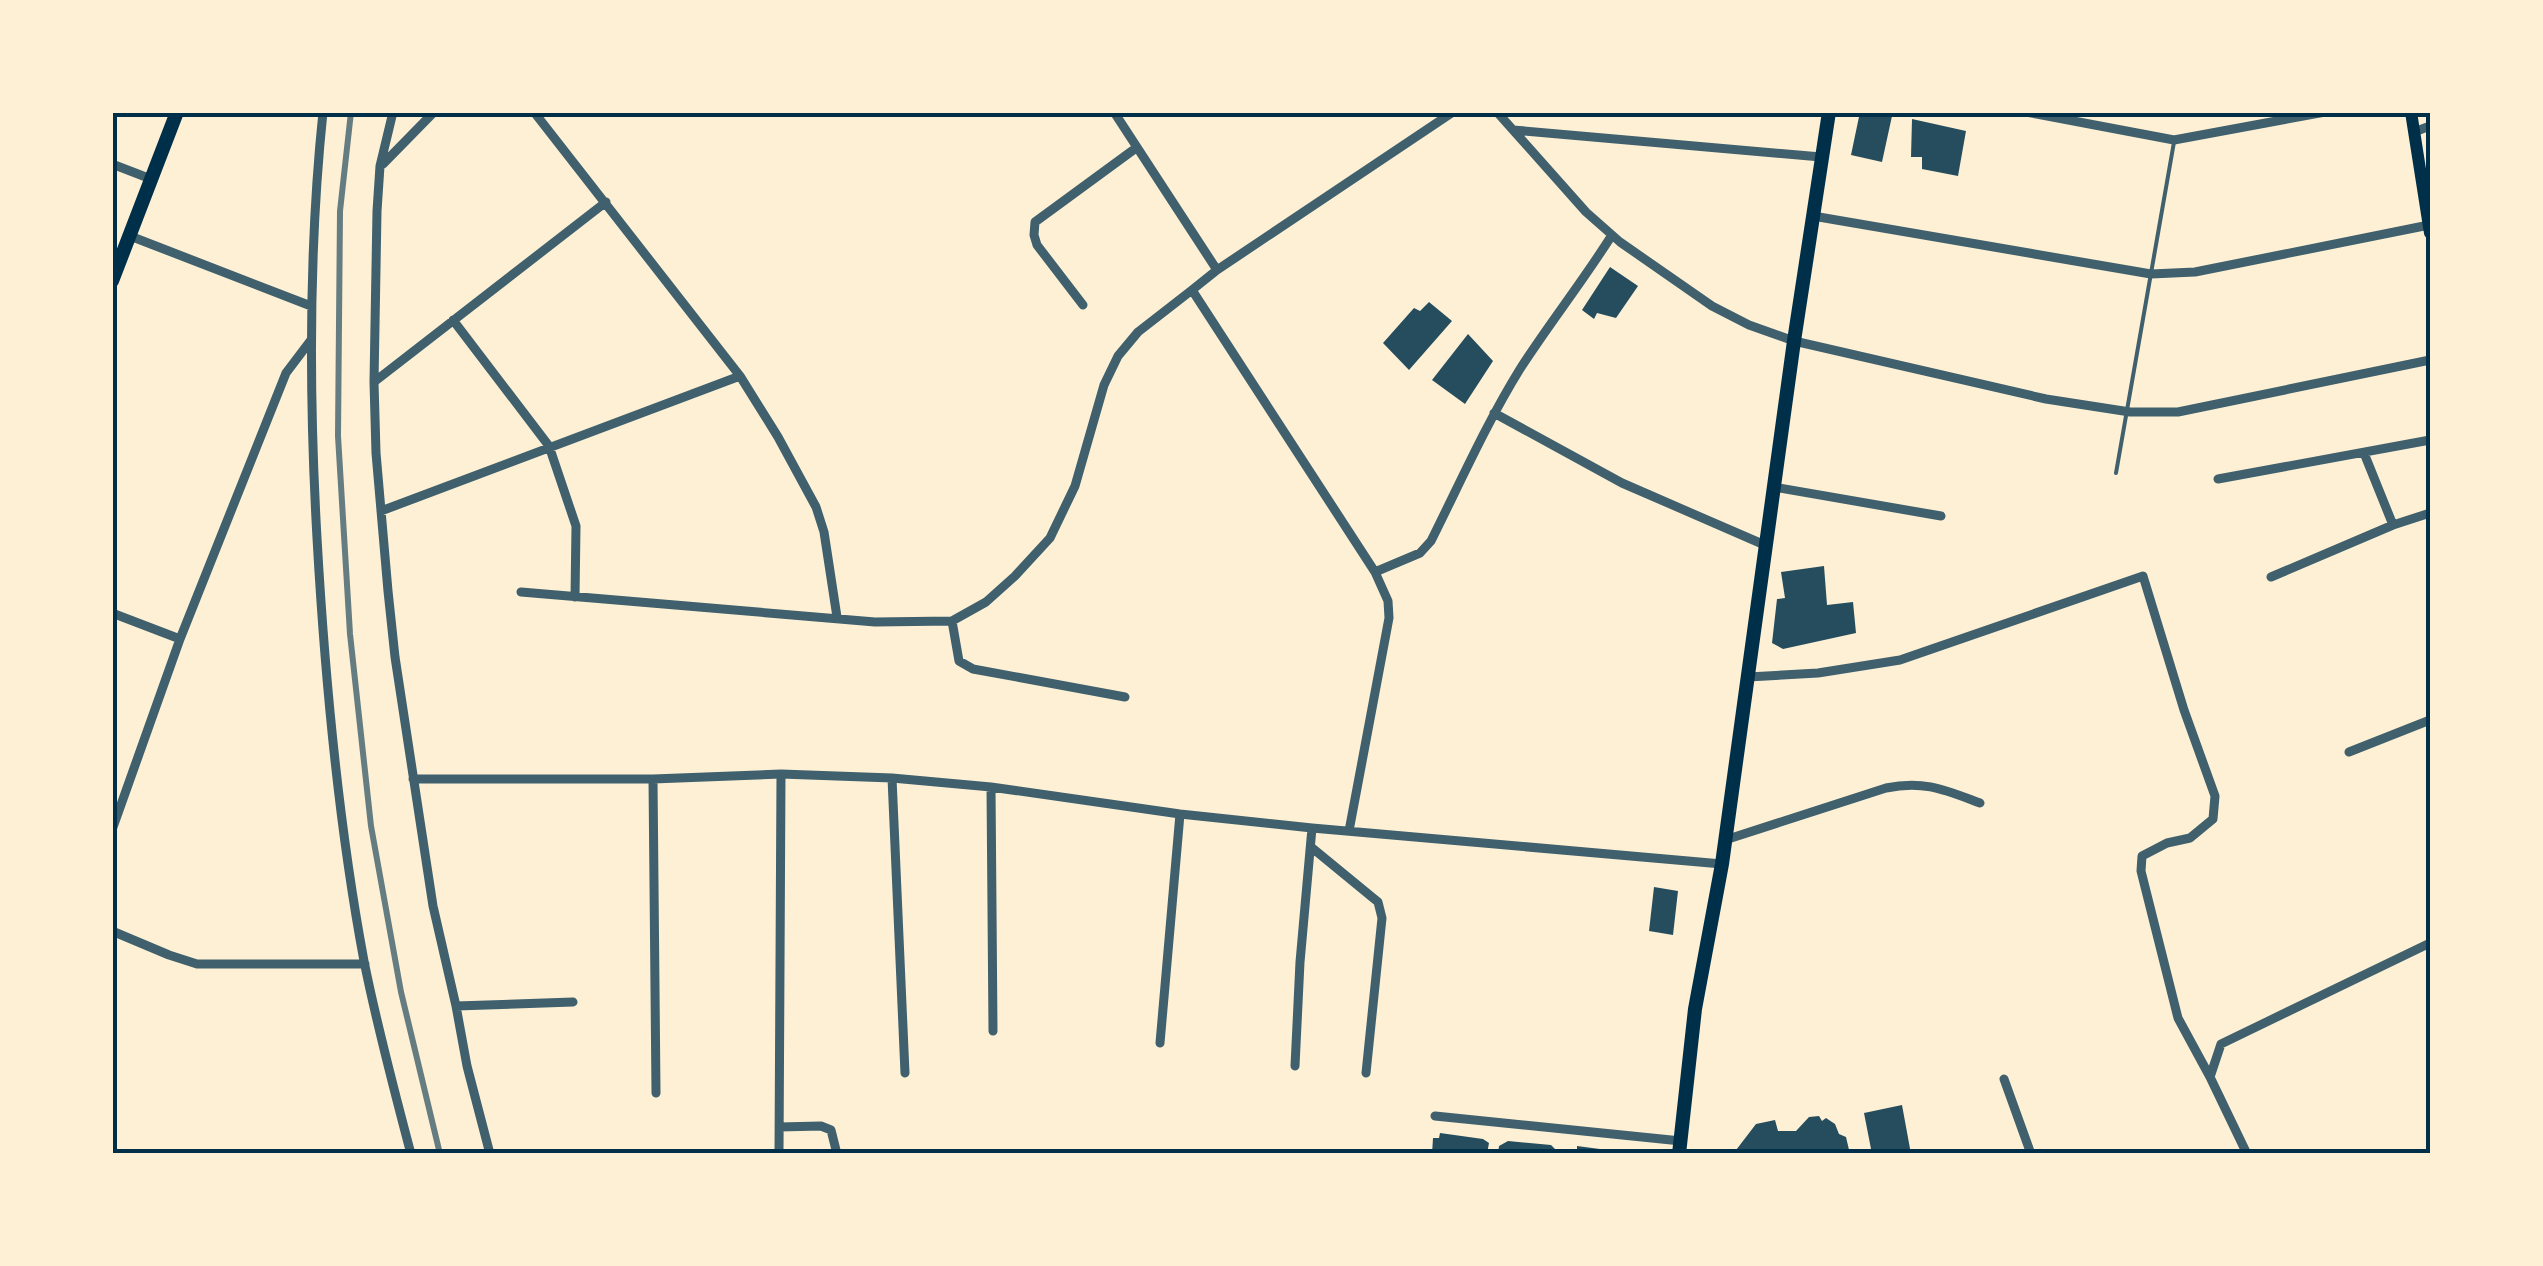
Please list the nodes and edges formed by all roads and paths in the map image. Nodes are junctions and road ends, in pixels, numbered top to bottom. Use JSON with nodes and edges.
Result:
{"nodes":[{"id":1,"x":176,"y":112,"type":"edge"},
{"id":2,"x":322,"y":112,"type":"edge"},
{"id":3,"x":393,"y":112,"type":"edge"},
{"id":4,"x":434,"y":112,"type":"edge"},
{"id":5,"x":534,"y":112,"type":"edge"},
{"id":6,"x":1114,"y":112,"type":"edge"},
{"id":7,"x":1453,"y":112,"type":"edge"},
{"id":8,"x":1497,"y":112,"type":"edge"},
{"id":9,"x":1829,"y":112,"type":"edge"},
{"id":10,"x":2026,"y":112,"type":"edge"},
{"id":11,"x":2325,"y":112,"type":"edge"},
{"id":12,"x":2410,"y":112,"type":"edge"},
{"id":13,"x":2430,"y":126,"type":"edge"},
{"id":14,"x":1513,"y":130,"type":"junction"},
{"id":15,"x":2414,"y":132,"type":"junction"},
{"id":16,"x":2174,"y":140,"type":"junction"},
{"id":17,"x":1136,"y":148,"type":"junction"},
{"id":18,"x":1821,"y":157,"type":"junction"},
{"id":19,"x":112,"y":164,"type":"edge"},
{"id":20,"x":380,"y":166,"type":"junction"},
{"id":21,"x":152,"y":179,"type":"junction"},
{"id":22,"x":606,"y":202,"type":"junction"},
{"id":23,"x":1813,"y":216,"type":"junction"},
{"id":24,"x":2430,"y":229,"type":"edge"},
{"id":25,"x":130,"y":236,"type":"junction"},
{"id":26,"x":1612,"y":236,"type":"junction"},
{"id":27,"x":1217,"y":270,"type":"junction"},
{"id":28,"x":2151,"y":274,"type":"junction"},
{"id":29,"x":112,"y":281,"type":"edge"},
{"id":30,"x":1192,"y":290,"type":"junction"},
{"id":31,"x":1082,"y":305,"type":"dead end"},
{"id":32,"x":311,"y":306,"type":"junction"},
{"id":33,"x":452,"y":320,"type":"junction"},
{"id":34,"x":311,"y":340,"type":"junction"},
{"id":35,"x":1794,"y":341,"type":"junction"},
{"id":36,"x":2430,"y":360,"type":"edge"},
{"id":37,"x":740,"y":376,"type":"junction"},
{"id":38,"x":374,"y":382,"type":"junction"},
{"id":39,"x":2127,"y":411,"type":"junction"},
{"id":40,"x":1494,"y":413,"type":"junction"},
{"id":41,"x":2430,"y":440,"type":"edge"},
{"id":42,"x":549,"y":446,"type":"junction"},
{"id":43,"x":2364,"y":453,"type":"junction"},
{"id":44,"x":2116,"y":473,"type":"dead end"},
{"id":45,"x":2218,"y":479,"type":"dead end"},
{"id":46,"x":1774,"y":487,"type":"junction"},
{"id":47,"x":381,"y":510,"type":"junction"},
{"id":48,"x":2430,"y":513,"type":"edge"},
{"id":49,"x":1941,"y":516,"type":"dead end"},
{"id":50,"x":2393,"y":525,"type":"junction"},
{"id":51,"x":1767,"y":546,"type":"junction"},
{"id":52,"x":1375,"y":572,"type":"junction"},
{"id":53,"x":2270,"y":577,"type":"dead end"},
{"id":54,"x":521,"y":592,"type":"dead end"},
{"id":55,"x":574,"y":597,"type":"junction"},
{"id":56,"x":112,"y":614,"type":"edge"},
{"id":57,"x":837,"y":617,"type":"junction"},
{"id":58,"x":952,"y":621,"type":"junction"},
{"id":59,"x":180,"y":639,"type":"junction"},
{"id":60,"x":1748,"y":677,"type":"junction"},
{"id":61,"x":1125,"y":697,"type":"dead end"},
{"id":62,"x":2430,"y":720,"type":"edge"},
{"id":63,"x":2350,"y":752,"type":"dead end"},
{"id":64,"x":781,"y":774,"type":"junction"},
{"id":65,"x":892,"y":778,"type":"junction"},
{"id":66,"x":413,"y":779,"type":"junction"},
{"id":67,"x":652,"y":779,"type":"junction"},
{"id":68,"x":990,"y":787,"type":"junction"},
{"id":69,"x":1980,"y":804,"type":"dead end"},
{"id":70,"x":1180,"y":814,"type":"junction"},
{"id":71,"x":1312,"y":828,"type":"junction"},
{"id":72,"x":112,"y":830,"type":"edge"},
{"id":73,"x":1348,"y":831,"type":"junction"},
{"id":74,"x":1724,"y":840,"type":"junction"},
{"id":75,"x":1311,"y":848,"type":"junction"},
{"id":76,"x":1722,"y":864,"type":"junction"},
{"id":77,"x":112,"y":931,"type":"edge"},
{"id":78,"x":2430,"y":943,"type":"edge"},
{"id":79,"x":365,"y":964,"type":"junction"},
{"id":80,"x":573,"y":1002,"type":"dead end"},
{"id":81,"x":456,"y":1006,"type":"junction"},
{"id":82,"x":993,"y":1031,"type":"dead end"},
{"id":83,"x":1160,"y":1043,"type":"dead end"},
{"id":84,"x":1295,"y":1066,"type":"dead end"},
{"id":85,"x":905,"y":1072,"type":"dead end"},
{"id":86,"x":1366,"y":1073,"type":"dead end"},
{"id":87,"x":2210,"y":1078,"type":"junction"},
{"id":88,"x":2004,"y":1079,"type":"dead end"},
{"id":89,"x":656,"y":1092,"type":"dead end"},
{"id":90,"x":1435,"y":1116,"type":"dead end"},
{"id":91,"x":780,"y":1127,"type":"junction"},
{"id":92,"x":1680,"y":1147,"type":"edge"},
{"id":93,"x":410,"y":1154,"type":"edge"},
{"id":94,"x":490,"y":1154,"type":"edge"},
{"id":95,"x":779,"y":1154,"type":"edge"},
{"id":96,"x":836,"y":1154,"type":"edge"},
{"id":97,"x":2031,"y":1154,"type":"edge"},
{"id":98,"x":2248,"y":1154,"type":"edge"}],
"edges":[{"from":1,"to":21,"type":"main road"},
{"from":2,"to":32,"type":"street"},
{"from":3,"to":20,"type":"street"},
{"from":4,"to":20,"type":"street"},
{"from":5,"to":22,"type":"street"},
{"from":6,"to":17,"type":"street"},
{"from":7,"to":27,"type":"street"},
{"from":8,"to":14,"type":"street"},
{"from":9,"to":18,"type":"main road"},
{"from":10,"to":16,"type":"street"},
{"from":11,"to":16,"type":"street"},
{"from":12,"to":15,"type":"main road"},
{"from":13,"to":15,"type":"street"},
{"from":14,"to":18,"type":"street"},
{"from":14,"to":26,"type":"street"},
{"from":15,"to":24,"type":"main road"},
{"from":16,"to":28,"type":"lane"},
{"from":17,"to":27,"type":"street"},
{"from":17,"to":31,"type":"street"},
{"from":18,"to":23,"type":"main road"},
{"from":19,"to":21,"type":"street"},
{"from":20,"to":38,"type":"street"},
{"from":21,"to":25,"type":"main road"},
{"from":22,"to":33,"type":"street"},
{"from":22,"to":37,"type":"street"},
{"from":23,"to":28,"type":"street"},
{"from":23,"to":35,"type":"main road"},
{"from":24,"to":28,"type":"street"},
{"from":25,"to":29,"type":"main road"},
{"from":25,"to":32,"type":"street"},
{"from":26,"to":35,"type":"street"},
{"from":26,"to":40,"type":"street"},
{"from":27,"to":30,"type":"street"},
{"from":28,"to":39,"type":"lane"},
{"from":30,"to":52,"type":"street"},
{"from":30,"to":58,"type":"street"},
{"from":32,"to":34,"type":"street"},
{"from":33,"to":38,"type":"street"},
{"from":33,"to":42,"type":"street"},
{"from":34,"to":59,"type":"street"},
{"from":34,"to":79,"type":"street"},
{"from":35,"to":39,"type":"street"},
{"from":35,"to":46,"type":"main road"},
{"from":36,"to":39,"type":"street"},
{"from":37,"to":42,"type":"street"},
{"from":37,"to":57,"type":"street"},
{"from":38,"to":47,"type":"street"},
{"from":39,"to":44,"type":"lane"},
{"from":40,"to":51,"type":"street"},
{"from":40,"to":52,"type":"street"},
{"from":41,"to":43,"type":"street"},
{"from":42,"to":47,"type":"street"},
{"from":42,"to":55,"type":"street"},
{"from":43,"to":45,"type":"street"},
{"from":43,"to":50,"type":"street"},
{"from":46,"to":49,"type":"street"},
{"from":46,"to":51,"type":"main road"},
{"from":47,"to":66,"type":"street"},
{"from":48,"to":50,"type":"street"},
{"from":50,"to":53,"type":"street"},
{"from":51,"to":60,"type":"main road"},
{"from":52,"to":73,"type":"street"},
{"from":54,"to":55,"type":"street"},
{"from":55,"to":57,"type":"street"},
{"from":56,"to":59,"type":"street"},
{"from":57,"to":58,"type":"street"},
{"from":58,"to":61,"type":"street"},
{"from":59,"to":72,"type":"street"},
{"from":60,"to":74,"type":"main road"},
{"from":60,"to":87,"type":"street"},
{"from":62,"to":63,"type":"street"},
{"from":64,"to":65,"type":"street"},
{"from":64,"to":67,"type":"street"},
{"from":64,"to":91,"type":"street"},
{"from":65,"to":68,"type":"street"},
{"from":65,"to":85,"type":"street"},
{"from":66,"to":67,"type":"street"},
{"from":66,"to":81,"type":"street"},
{"from":67,"to":89,"type":"street"},
{"from":68,"to":70,"type":"street"},
{"from":68,"to":82,"type":"street"},
{"from":69,"to":74,"type":"street"},
{"from":70,"to":71,"type":"street"},
{"from":70,"to":83,"type":"street"},
{"from":71,"to":73,"type":"street"},
{"from":71,"to":75,"type":"street"},
{"from":73,"to":76,"type":"street"},
{"from":74,"to":76,"type":"main road"},
{"from":75,"to":84,"type":"street"},
{"from":75,"to":86,"type":"street"},
{"from":76,"to":92,"type":"main road"},
{"from":77,"to":79,"type":"street"},
{"from":78,"to":87,"type":"street"},
{"from":79,"to":93,"type":"street"},
{"from":80,"to":81,"type":"street"},
{"from":81,"to":94,"type":"street"},
{"from":87,"to":98,"type":"street"},
{"from":88,"to":97,"type":"street"},
{"from":90,"to":92,"type":"street"},
{"from":91,"to":95,"type":"street"},
{"from":91,"to":96,"type":"street"}]}
